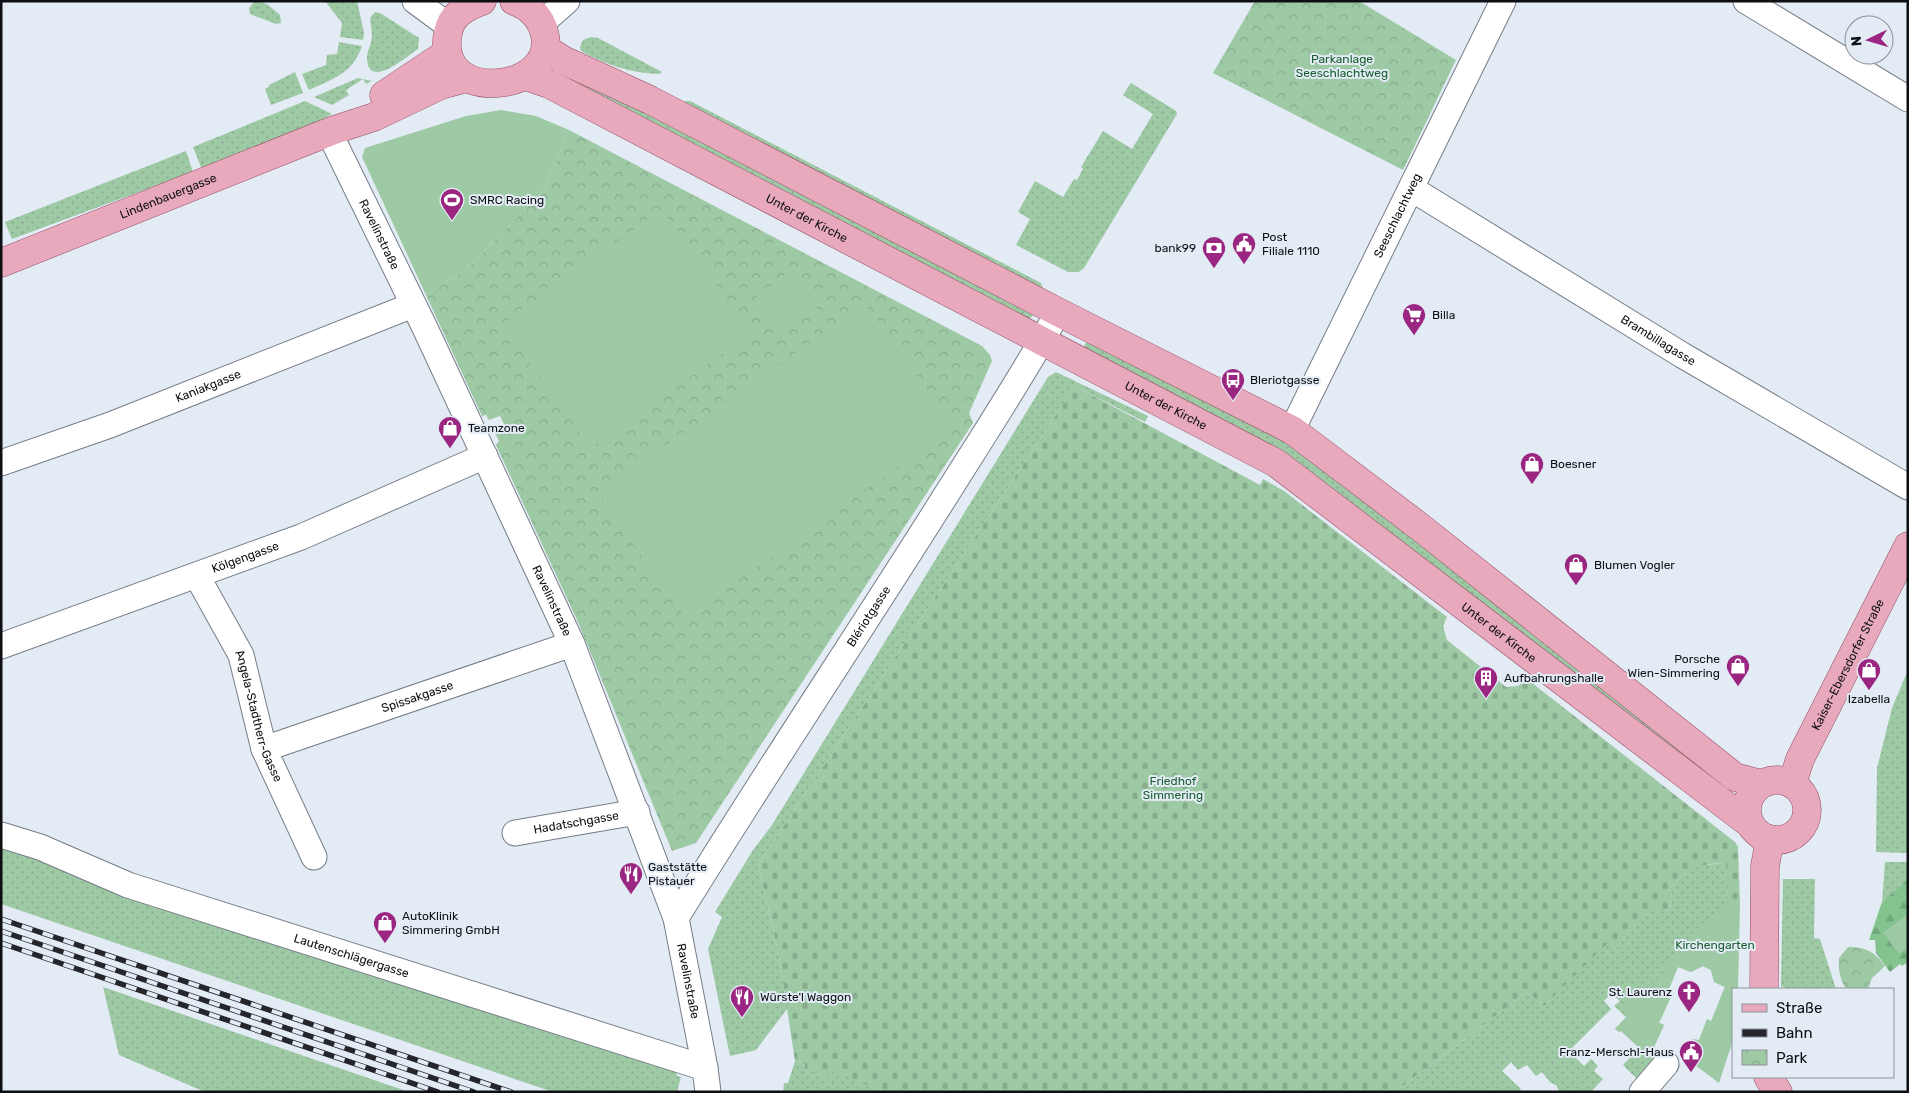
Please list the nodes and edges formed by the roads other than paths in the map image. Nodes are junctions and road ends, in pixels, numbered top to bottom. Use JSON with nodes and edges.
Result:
{"nodes":[{"id":1,"x":415,"y":1,"type":"edge"},
{"id":2,"x":567,"y":1,"type":"edge"},
{"id":3,"x":1503,"y":1,"type":"edge"},
{"id":4,"x":1746,"y":1,"type":"edge"},
{"id":5,"x":464,"y":9,"type":"edge"},
{"id":6,"x":532,"y":16,"type":"edge"},
{"id":7,"x":447,"y":53,"type":"junction"},
{"id":8,"x":526,"y":76,"type":"junction"},
{"id":9,"x":467,"y":78,"type":"junction"},
{"id":10,"x":1908,"y":99,"type":"edge"},
{"id":11,"x":332,"y":131,"type":"junction"},
{"id":12,"x":1412,"y":189,"type":"junction"},
{"id":13,"x":1,"y":263,"type":"edge"},
{"id":14,"x":414,"y":305,"type":"junction"},
{"id":15,"x":1058,"y":312,"type":"junction"},
{"id":16,"x":1042,"y":341,"type":"junction"},
{"id":17,"x":1292,"y":430,"type":"junction"},
{"id":18,"x":485,"y":456,"type":"junction"},
{"id":19,"x":1,"y":463,"type":"edge"},
{"id":20,"x":1908,"y":487,"type":"edge"},
{"id":21,"x":1908,"y":546,"type":"edge"},
{"id":22,"x":198,"y":576,"type":"junction"},
{"id":23,"x":572,"y":644,"type":"junction"},
{"id":24,"x":1,"y":646,"type":"edge"},
{"id":25,"x":264,"y":749,"type":"junction"},
{"id":26,"x":1761,"y":784,"type":"junction"},
{"id":27,"x":1792,"y":784,"type":"junction"},
{"id":28,"x":637,"y":812,"type":"junction"},
{"id":29,"x":1759,"y":831,"type":"junction"},
{"id":30,"x":515,"y":832,"type":"dead end"},
{"id":31,"x":1,"y":835,"type":"edge"},
{"id":32,"x":314,"y":857,"type":"dead end"},
{"id":33,"x":676,"y":918,"type":"junction"},
{"id":34,"x":1764,"y":988,"type":"edge"},
{"id":35,"x":1666,"y":1064,"type":"dead end"},
{"id":36,"x":1769,"y":1078,"type":"edge"},
{"id":37,"x":707,"y":1080,"type":"edge"},
{"id":38,"x":1642,"y":1092,"type":"edge"},
{"id":39,"x":1778,"y":1092,"type":"edge"}],
"edges":[{"from":1,"to":5,"type":"street"},
{"from":2,"to":6,"type":"street"},
{"from":3,"to":12,"type":"street","name":"Seeschlachtweg"},
{"from":4,"to":10,"type":"street"},
{"from":5,"to":7,"type":"main road"},
{"from":6,"to":8,"type":"main road"},
{"from":6,"to":15,"type":"main road"},
{"from":7,"to":9,"type":"main road"},
{"from":7,"to":11,"type":"main road","name":"Lindenbauergasse"},
{"from":8,"to":9,"type":"main road"},
{"from":8,"to":16,"type":"main road","name":"Unter der Kirche"},
{"from":9,"to":11,"type":"main road","name":"Lindenbauergasse"},
{"from":11,"to":13,"type":"main road","name":"Lindenbauergasse"},
{"from":11,"to":14,"type":"street","name":"Ravelinstraße"},
{"from":12,"to":17,"type":"street","name":"Seeschlachtweg"},
{"from":12,"to":20,"type":"street","name":"Brambillagasse"},
{"from":14,"to":18,"type":"street","name":"Ravelinstraße"},
{"from":14,"to":19,"type":"street","name":"Kaniakgasse"},
{"from":15,"to":16,"type":"street","name":"Blériotgasse"},
{"from":15,"to":17,"type":"main road"},
{"from":16,"to":29,"type":"main road","name":"Unter der Kirche"},
{"from":16,"to":33,"type":"street","name":"Blériotgasse"},
{"from":17,"to":26,"type":"main road"},
{"from":18,"to":22,"type":"street","name":"Kölgengasse"},
{"from":18,"to":23,"type":"street","name":"Ravelinstraße"},
{"from":21,"to":27,"type":"main road","name":"Kaiser-Ebersdorfer Straße"},
{"from":22,"to":24,"type":"street","name":"Kölgengasse"},
{"from":22,"to":25,"type":"street","name":"Angela-Stadtherr-Gasse"},
{"from":23,"to":25,"type":"street","name":"Spissakgasse"},
{"from":23,"to":28,"type":"street","name":"Ravelinstraße"},
{"from":25,"to":32,"type":"street","name":"Angela-Stadtherr-Gasse"},
{"from":26,"to":27,"type":"main road"},
{"from":26,"to":29,"type":"main road"},
{"from":27,"to":29,"type":"main road"},
{"from":28,"to":30,"type":"street","name":"Hadatschgasse"},
{"from":28,"to":33,"type":"street","name":"Ravelinstraße"},
{"from":29,"to":34,"type":"main road"},
{"from":31,"to":37,"type":"street","name":"Lautenschlägergasse"},
{"from":33,"to":37,"type":"street","name":"Ravelinstraße"},
{"from":35,"to":38,"type":"street"},
{"from":36,"to":39,"type":"main road"}]}
